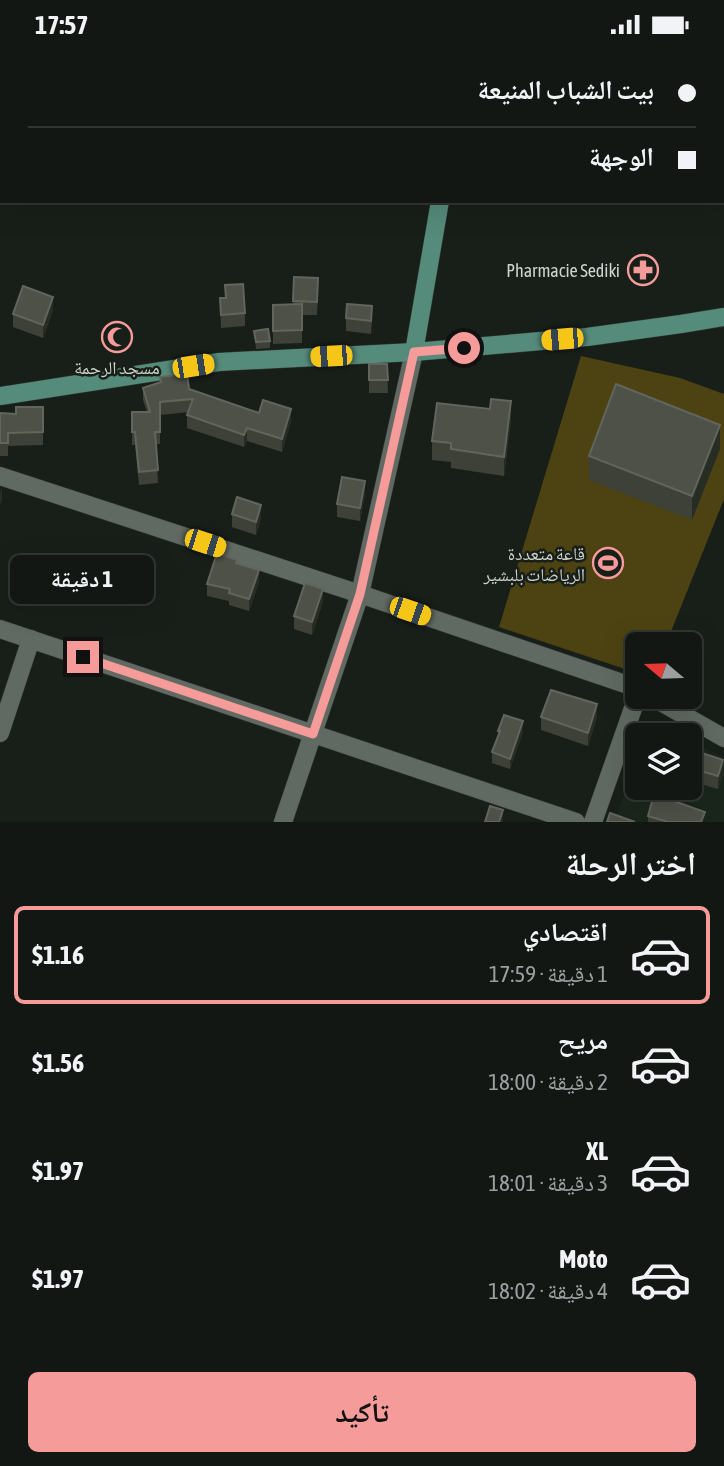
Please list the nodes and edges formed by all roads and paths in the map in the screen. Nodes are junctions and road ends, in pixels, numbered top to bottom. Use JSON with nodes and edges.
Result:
{"nodes":[{"id":1,"x":440,"y":203,"type":"edge"},
{"id":2,"x":724,"y":317,"type":"edge"},
{"id":3,"x":414,"y":352,"type":"junction"},
{"id":4,"x":0,"y":396,"type":"edge"},
{"id":5,"x":0,"y":476,"type":"edge"},
{"id":6,"x":360,"y":594,"type":"junction"},
{"id":7,"x":0,"y":629,"type":"edge"},
{"id":8,"x":31,"y":639,"type":"junction"},
{"id":9,"x":625,"y":684,"type":"edge"},
{"id":10,"x":633,"y":709,"type":"edge"},
{"id":11,"x":673,"y":709,"type":"edge"},
{"id":12,"x":0,"y":733,"type":"edge"},
{"id":13,"x":313,"y":734,"type":"junction"},
{"id":14,"x":724,"y":738,"type":"edge"},
{"id":15,"x":283,"y":822,"type":"edge"},
{"id":16,"x":576,"y":822,"type":"edge"},
{"id":17,"x":593,"y":822,"type":"edge"}],
"edges":[{"from":1,"to":3,"type":"street"},
{"from":2,"to":3,"type":"street"},
{"from":3,"to":4,"type":"street"},
{"from":3,"to":6,"type":"street"},
{"from":5,"to":6,"type":"street"},
{"from":6,"to":9,"type":"street"},
{"from":6,"to":13,"type":"street"},
{"from":7,"to":8,"type":"street"},
{"from":8,"to":12,"type":"street"},
{"from":8,"to":13,"type":"street"},
{"from":10,"to":17,"type":"street"},
{"from":11,"to":14,"type":"street"},
{"from":13,"to":15,"type":"street"},
{"from":13,"to":16,"type":"street"}]}
